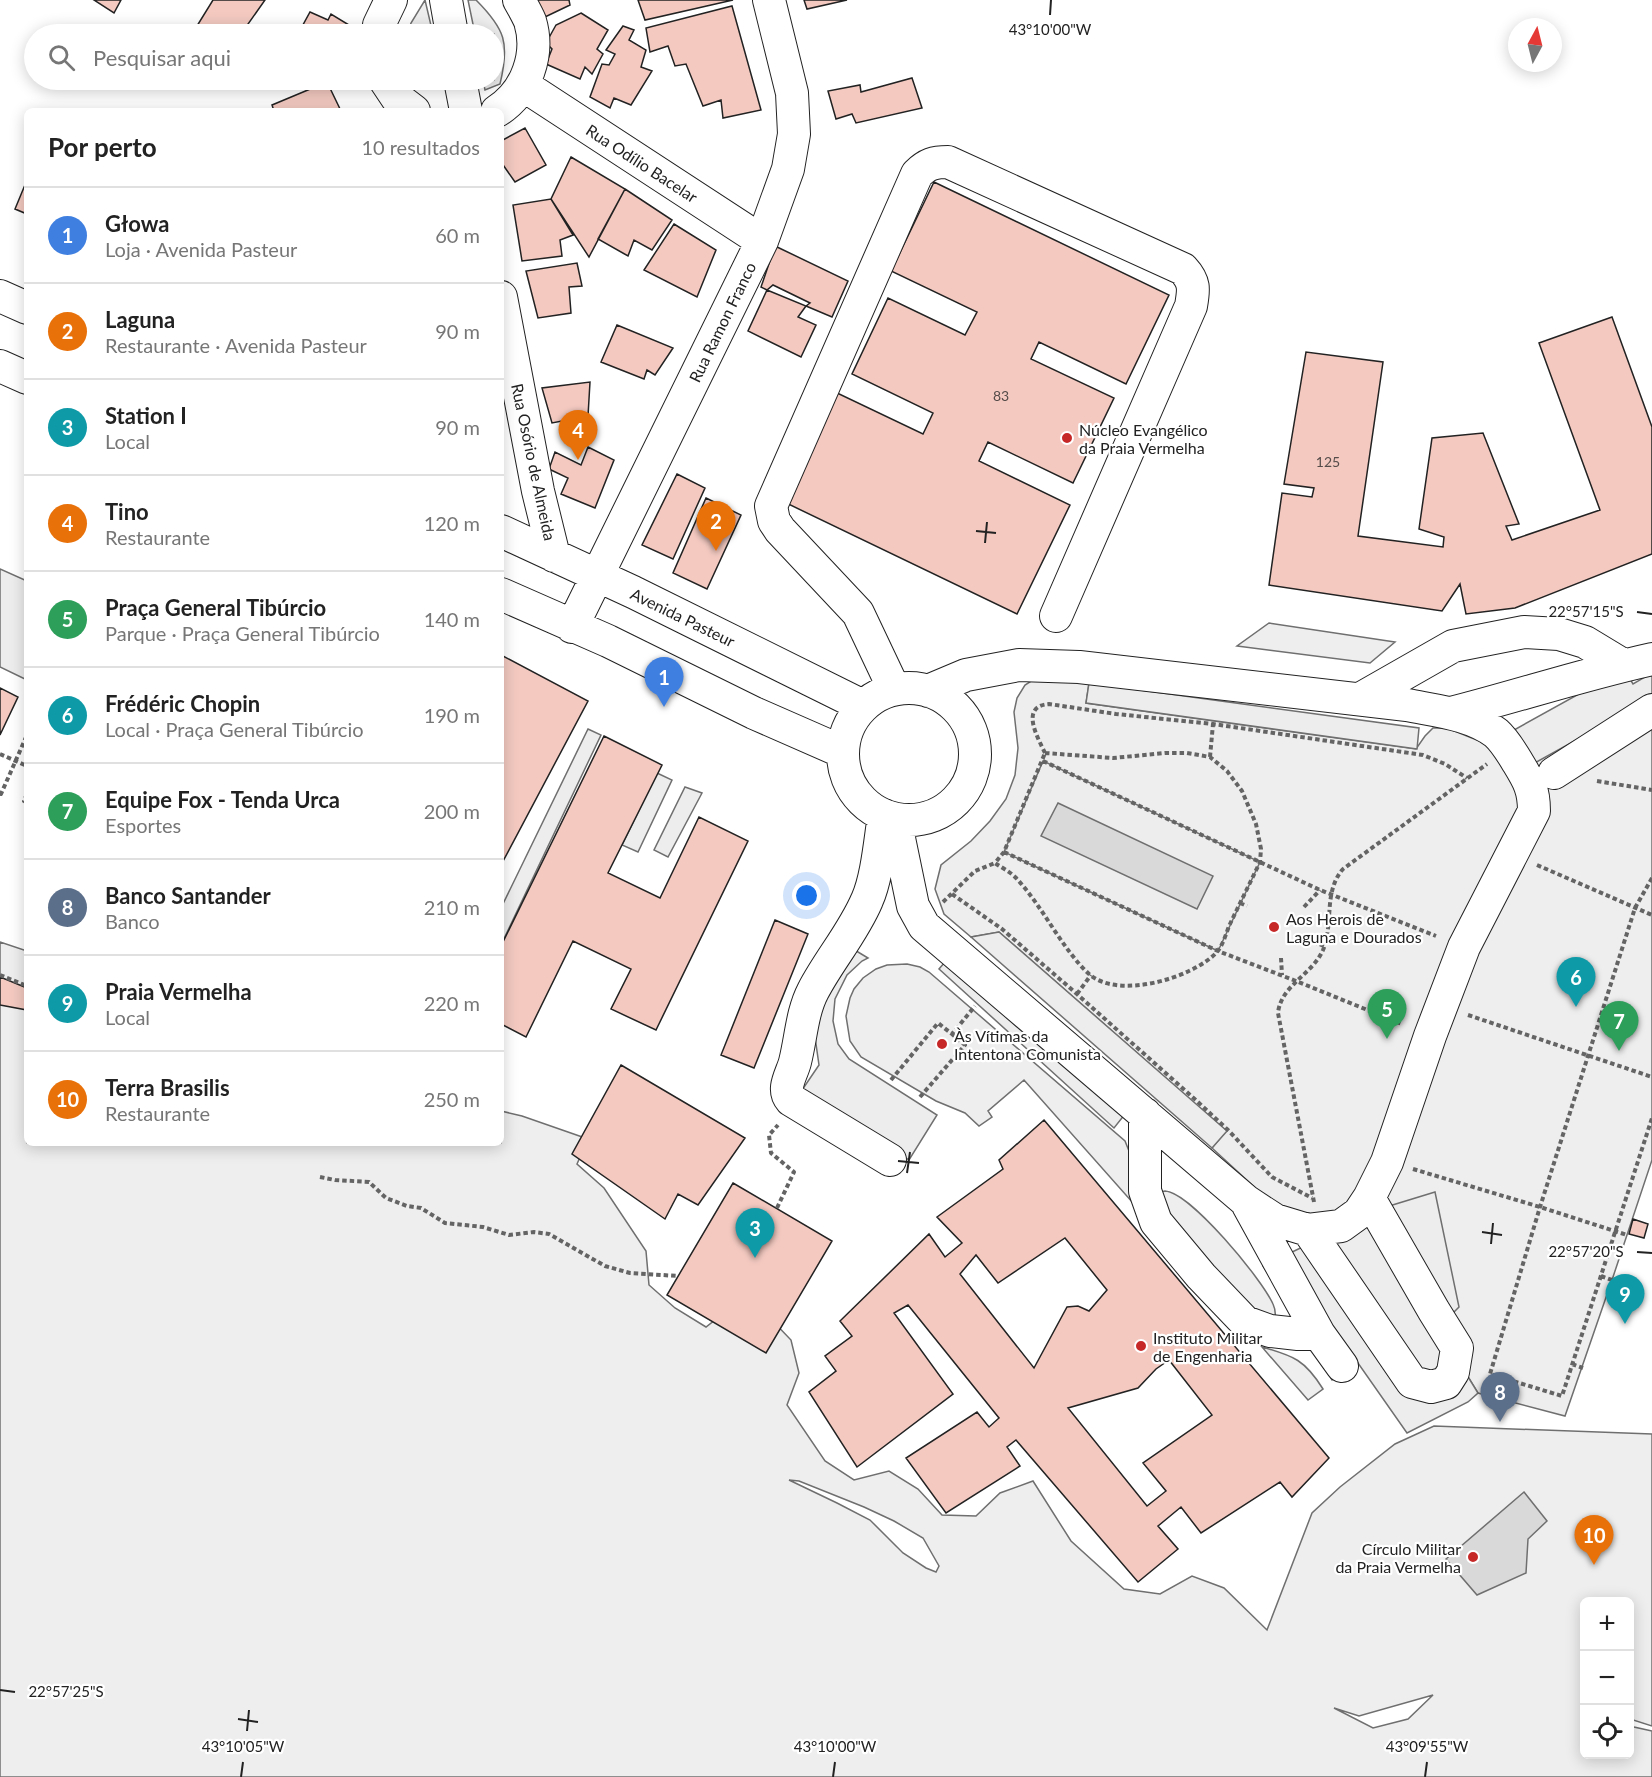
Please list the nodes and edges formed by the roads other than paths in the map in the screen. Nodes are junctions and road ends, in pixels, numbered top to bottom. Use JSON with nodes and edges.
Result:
{"nodes":[{"id":1,"x":389,"y":0,"type":"edge"},
{"id":2,"x":446,"y":0,"type":"edge"},
{"id":3,"x":519,"y":0,"type":"edge"},
{"id":4,"x":769,"y":0,"type":"edge"},
{"id":5,"x":379,"y":24,"type":"edge"},
{"id":6,"x":450,"y":24,"type":"edge"},
{"id":7,"x":523,"y":85,"type":"junction"},
{"id":8,"x":392,"y":90,"type":"edge"},
{"id":9,"x":462,"y":90,"type":"edge"},
{"id":10,"x":410,"y":108,"type":"edge"},
{"id":11,"x":465,"y":108,"type":"edge"},
{"id":12,"x":501,"y":108,"type":"edge"},
{"id":13,"x":762,"y":241,"type":"junction"},
{"id":14,"x":0,"y":296,"type":"edge"},
{"id":15,"x":24,"y":307,"type":"edge"},
{"id":16,"x":504,"y":313,"type":"edge"},
{"id":17,"x":0,"y":366,"type":"edge"},
{"id":18,"x":24,"y":377,"type":"edge"},
{"id":19,"x":504,"y":532,"type":"edge"},
{"id":20,"x":555,"y":556,"type":"junction"},
{"id":21,"x":598,"y":576,"type":"junction"},
{"id":22,"x":504,"y":595,"type":"edge"},
{"id":23,"x":1056,"y":616,"type":"dead end"},
{"id":24,"x":572,"y":627,"type":"junction"},
{"id":25,"x":1637,"y":662,"type":"edge"},
{"id":26,"x":894,"y":690,"type":"junction"},
{"id":27,"x":928,"y":691,"type":"junction"},
{"id":28,"x":1360,"y":699,"type":"junction"},
{"id":29,"x":863,"y":706,"type":"junction"},
{"id":30,"x":1652,"y":710,"type":"edge"},
{"id":31,"x":1451,"y":713,"type":"junction"},
{"id":32,"x":843,"y":752,"type":"junction"},
{"id":33,"x":1554,"y":773,"type":"road end"},
{"id":34,"x":890,"y":817,"type":"junction"},
{"id":35,"x":1145,"y":1114,"type":"junction"},
{"id":36,"x":890,"y":1160,"type":"dead end"},
{"id":37,"x":1369,"y":1198,"type":"junction"},
{"id":38,"x":1246,"y":1202,"type":"junction"},
{"id":39,"x":1313,"y":1219,"type":"junction"},
{"id":40,"x":1319,"y":1334,"type":"junction"},
{"id":41,"x":1342,"y":1366,"type":"dead end"}],
"edges":[{"from":1,"to":5,"type":"street"},
{"from":2,"to":6,"type":"street"},
{"from":3,"to":7,"type":"street"},
{"from":4,"to":13,"type":"street","name":"Rua Ramon Franco"},
{"from":7,"to":12,"type":"street"},
{"from":7,"to":13,"type":"street","name":"Rua Odílio Bacelar"},
{"from":8,"to":10,"type":"street"},
{"from":9,"to":11,"type":"street"},
{"from":13,"to":21,"type":"street","name":"Rua Ramon Franco"},
{"from":14,"to":15,"type":"street"},
{"from":16,"to":20,"type":"street","name":"Rua Osório de Almeida"},
{"from":17,"to":18,"type":"street"},
{"from":19,"to":20,"type":"street","name":"Avenida Pasteur"},
{"from":20,"to":21,"type":"street","name":"Avenida Pasteur"},
{"from":21,"to":24,"type":"street","name":"Rua Ramon Franco"},
{"from":21,"to":29,"type":"street","name":"Avenida Pasteur"},
{"from":22,"to":24,"type":"street"},
{"from":23,"to":26,"type":"street"},
{"from":24,"to":32,"type":"street"},
{"from":25,"to":28,"type":"street"},
{"from":25,"to":31,"type":"street"},
{"from":26,"to":27,"type":"street"},
{"from":26,"to":29,"type":"street"},
{"from":27,"to":28,"type":"street"},
{"from":27,"to":34,"type":"street"},
{"from":28,"to":31,"type":"street"},
{"from":29,"to":32,"type":"street"},
{"from":30,"to":33,"type":"street"},
{"from":31,"to":37,"type":"street"},
{"from":32,"to":34,"type":"street"},
{"from":34,"to":35,"type":"street"},
{"from":34,"to":36,"type":"street"},
{"from":35,"to":38,"type":"street"},
{"from":35,"to":40,"type":"street"},
{"from":37,"to":39,"type":"street"},
{"from":37,"to":39,"type":"street"},
{"from":38,"to":39,"type":"street"},
{"from":38,"to":40,"type":"street"},
{"from":40,"to":41,"type":"street"}]}
